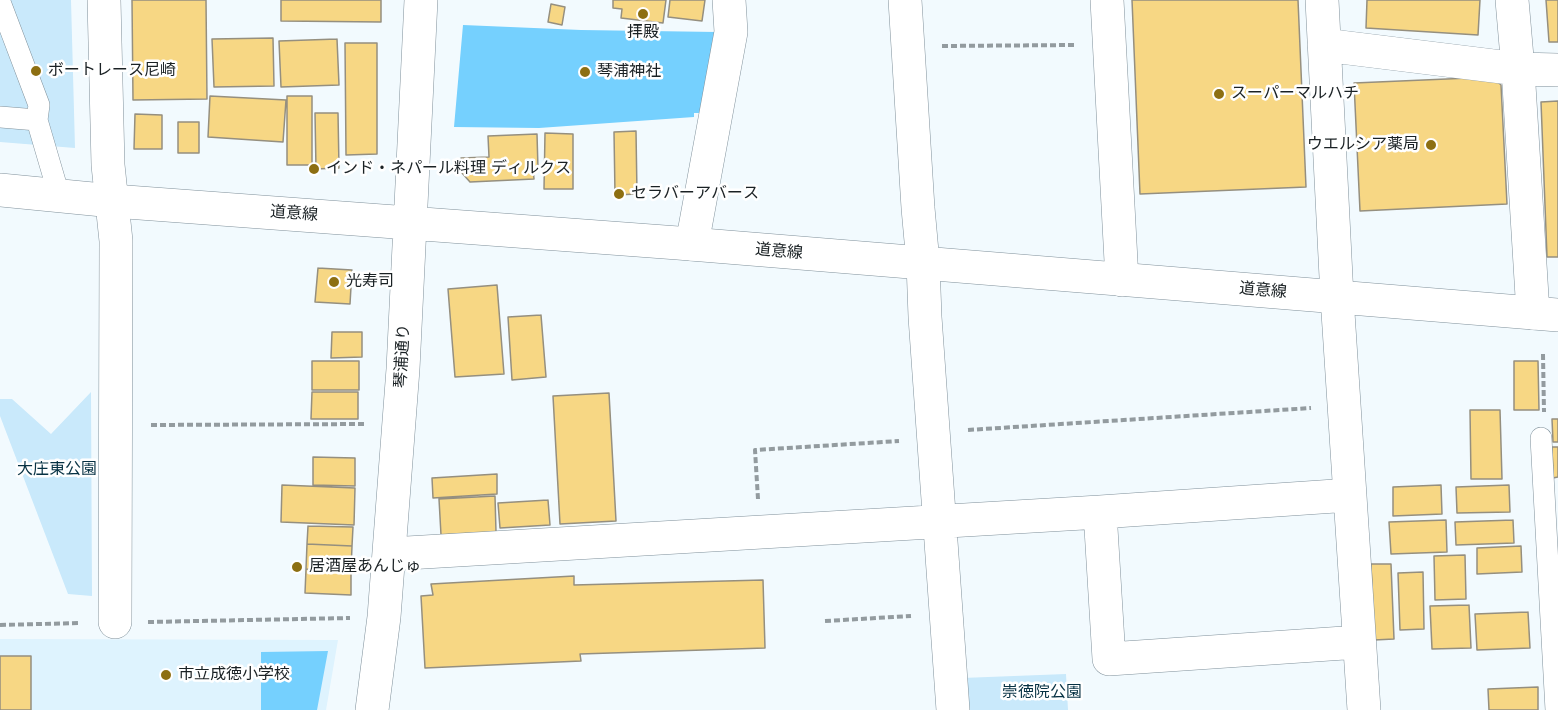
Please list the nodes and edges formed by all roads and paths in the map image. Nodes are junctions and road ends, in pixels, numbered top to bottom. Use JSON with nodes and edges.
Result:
{"nodes":[{"id":1,"x":104,"y":0,"type":"edge"},
{"id":2,"x":421,"y":0,"type":"edge"},
{"id":3,"x":729,"y":0,"type":"edge"},
{"id":4,"x":905,"y":0,"type":"edge"},
{"id":5,"x":1107,"y":0,"type":"edge"},
{"id":6,"x":1322,"y":0,"type":"edge"},
{"id":7,"x":1512,"y":0,"type":"edge"},
{"id":8,"x":0,"y":2,"type":"edge"},
{"id":9,"x":1109,"y":44,"type":"junction"},
{"id":10,"x":1324,"y":45,"type":"junction"},
{"id":11,"x":908,"y":46,"type":"junction"},
{"id":12,"x":1518,"y":69,"type":"junction"},
{"id":13,"x":1558,"y":70,"type":"edge"},
{"id":14,"x":0,"y":117,"type":"edge"},
{"id":15,"x":36,"y":120,"type":"junction"},
{"id":16,"x":0,"y":190,"type":"edge"},
{"id":17,"x":59,"y":195,"type":"junction"},
{"id":18,"x":113,"y":201,"type":"junction"},
{"id":19,"x":410,"y":223,"type":"junction"},
{"id":20,"x":692,"y":244,"type":"junction"},
{"id":21,"x":923,"y":264,"type":"junction"},
{"id":22,"x":1122,"y":280,"type":"junction"},
{"id":23,"x":1337,"y":297,"type":"junction"},
{"id":24,"x":1546,"y":314,"type":"edge"},
{"id":25,"x":1543,"y":354,"type":"dead end"},
{"id":26,"x":1344,"y":406,"type":"junction"},
{"id":27,"x":366,"y":424,"type":"dead end"},
{"id":28,"x":115,"y":425,"type":"junction"},
{"id":29,"x":933,"y":433,"type":"junction"},
{"id":30,"x":1540,"y":438,"type":"joint"},
{"id":31,"x":1350,"y":495,"type":"junction"},
{"id":32,"x":1100,"y":512,"type":"junction"},
{"id":33,"x":940,"y":522,"type":"junction"},
{"id":34,"x":760,"y":532,"type":"junction"},
{"id":35,"x":390,"y":554,"type":"junction"},
{"id":36,"x":946,"y":614,"type":"junction"},
{"id":37,"x":357,"y":618,"type":"dead end"},
{"id":38,"x":825,"y":621,"type":"dead end"},
{"id":39,"x":115,"y":622,"type":"junction"},
{"id":40,"x":0,"y":625,"type":"edge"},
{"id":41,"x":1359,"y":642,"type":"junction"},
{"id":42,"x":372,"y":710,"type":"edge"},
{"id":43,"x":953,"y":710,"type":"edge"},
{"id":44,"x":1364,"y":710,"type":"edge"},
{"id":45,"x":1556,"y":710,"type":"edge"}],
"edges":[{"from":1,"to":18,"type":"street"},
{"from":2,"to":19,"type":"street","name":"琴浦通り"},
{"from":3,"to":20,"type":"street"},
{"from":4,"to":11,"type":"street"},
{"from":5,"to":9,"type":"street"},
{"from":6,"to":10,"type":"street"},
{"from":7,"to":12,"type":"street"},
{"from":8,"to":15,"type":"lane"},
{"from":9,"to":11,"type":"path"},
{"from":9,"to":22,"type":"street"},
{"from":10,"to":12,"type":"street"},
{"from":10,"to":23,"type":"street"},
{"from":11,"to":21,"type":"street"},
{"from":12,"to":13,"type":"street"},
{"from":12,"to":24,"type":"street"},
{"from":14,"to":15,"type":"lane"},
{"from":15,"to":17,"type":"lane"},
{"from":16,"to":17,"type":"street","name":"道意線"},
{"from":17,"to":18,"type":"street","name":"道意線"},
{"from":18,"to":19,"type":"street","name":"道意線"},
{"from":18,"to":28,"type":"street"},
{"from":19,"to":20,"type":"street","name":"道意線"},
{"from":19,"to":35,"type":"street","name":"琴浦通り"},
{"from":20,"to":21,"type":"street","name":"道意線"},
{"from":21,"to":22,"type":"street","name":"道意線"},
{"from":21,"to":29,"type":"street"},
{"from":22,"to":23,"type":"street","name":"道意線"},
{"from":23,"to":24,"type":"street","name":"道意線"},
{"from":23,"to":26,"type":"street"},
{"from":25,"to":30,"type":"path"},
{"from":26,"to":29,"type":"path"},
{"from":26,"to":31,"type":"street"},
{"from":27,"to":28,"type":"path"},
{"from":28,"to":39,"type":"street"},
{"from":29,"to":33,"type":"street"},
{"from":29,"to":34,"type":"path"},
{"from":30,"to":45,"type":"lane"},
{"from":31,"to":32,"type":"street"},
{"from":31,"to":41,"type":"street"},
{"from":32,"to":33,"type":"street"},
{"from":32,"to":41,"type":"street"},
{"from":33,"to":34,"type":"street"},
{"from":33,"to":36,"type":"street"},
{"from":34,"to":35,"type":"street"},
{"from":35,"to":42,"type":"street","name":"琴浦通り"},
{"from":36,"to":38,"type":"path"},
{"from":36,"to":43,"type":"street"},
{"from":37,"to":39,"type":"path"},
{"from":39,"to":40,"type":"path"},
{"from":41,"to":44,"type":"street"}]}
